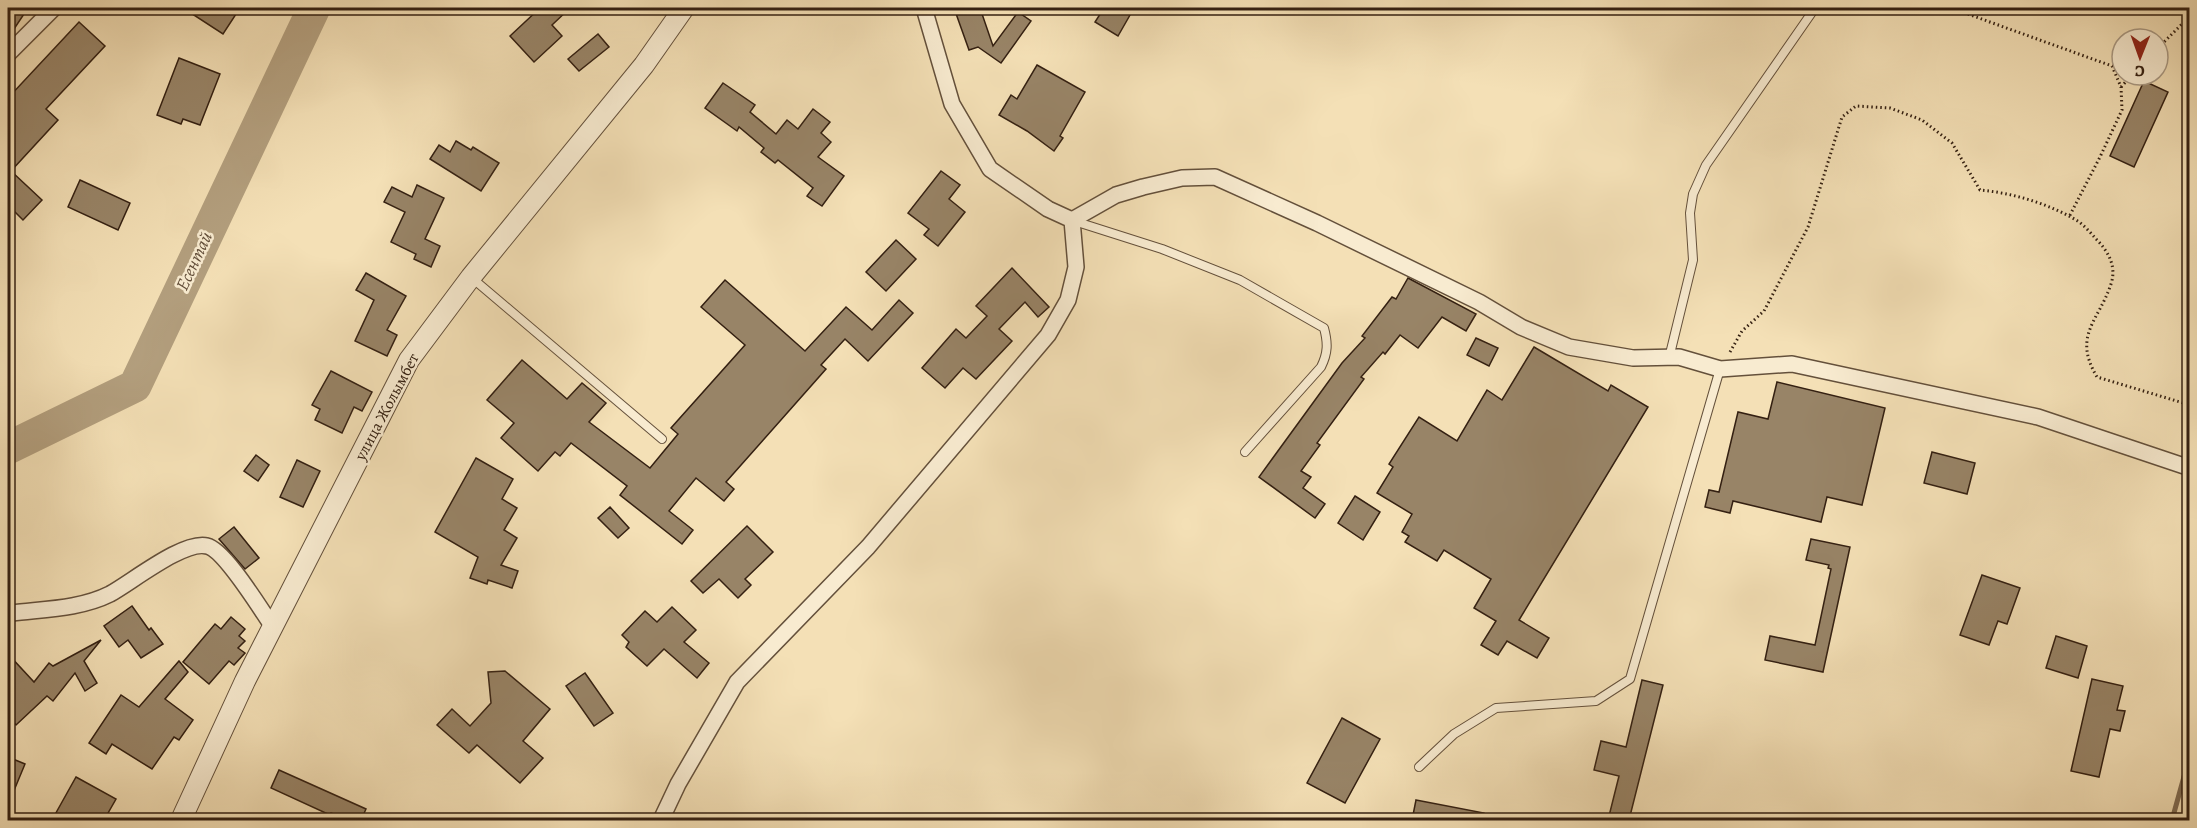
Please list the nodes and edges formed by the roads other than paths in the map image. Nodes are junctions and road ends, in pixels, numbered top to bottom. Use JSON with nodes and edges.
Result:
{"nodes":[{"id":1,"x":54,"y":8,"type":"edge"},
{"id":2,"x":684,"y":8,"type":"edge"},
{"id":3,"x":924,"y":8,"type":"edge"},
{"id":4,"x":1815,"y":8,"type":"edge"},
{"id":5,"x":8,"y":54,"type":"edge"},
{"id":6,"x":1072,"y":220,"type":"junction"},
{"id":7,"x":471,"y":277,"type":"junction"},
{"id":8,"x":1669,"y":358,"type":"junction"},
{"id":9,"x":1720,"y":369,"type":"junction"},
{"id":10,"x":662,"y":440,"type":"dead end"},
{"id":11,"x":1245,"y":452,"type":"dead end"},
{"id":12,"x":2190,"y":468,"type":"edge"},
{"id":13,"x":8,"y":616,"type":"edge"},
{"id":14,"x":273,"y":627,"type":"junction"},
{"id":15,"x":1419,"y":767,"type":"dead end"},
{"id":16,"x":180,"y":820,"type":"edge"},
{"id":17,"x":661,"y":820,"type":"edge"}],
"edges":[{"from":1,"to":5,"type":"street"},
{"from":2,"to":7,"type":"street","name":"улица Жолымбет"},
{"from":3,"to":6,"type":"street"},
{"from":4,"to":8,"type":"lane"},
{"from":6,"to":8,"type":"street"},
{"from":6,"to":11,"type":"lane"},
{"from":6,"to":17,"type":"street"},
{"from":7,"to":10,"type":"lane"},
{"from":7,"to":14,"type":"street","name":"улица Жолымбет"},
{"from":8,"to":9,"type":"street"},
{"from":9,"to":12,"type":"street"},
{"from":9,"to":15,"type":"lane"},
{"from":13,"to":14,"type":"street"},
{"from":14,"to":16,"type":"street","name":"улица Жолымбет"}]}
